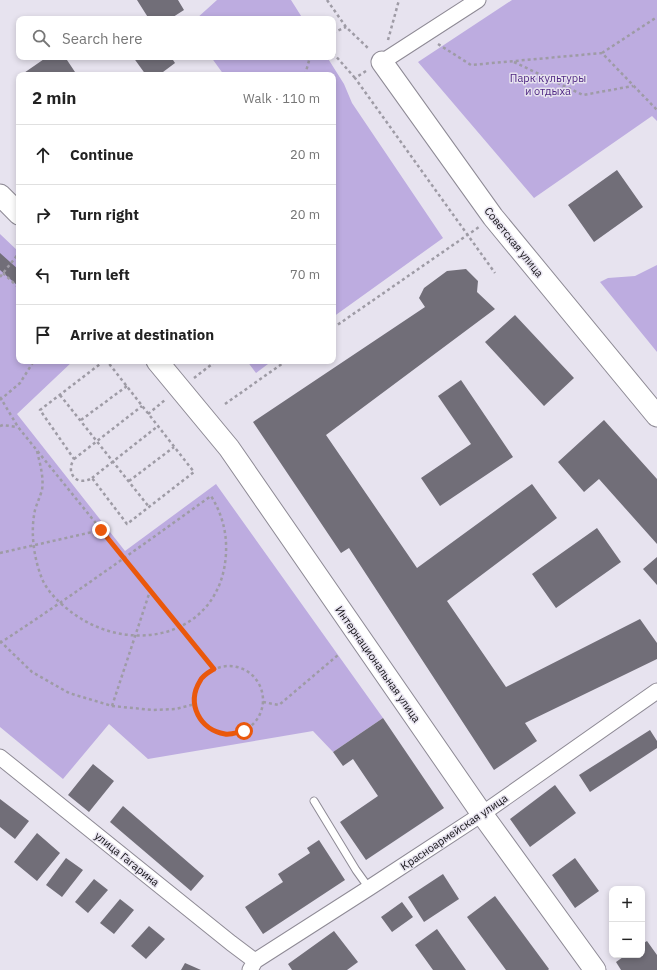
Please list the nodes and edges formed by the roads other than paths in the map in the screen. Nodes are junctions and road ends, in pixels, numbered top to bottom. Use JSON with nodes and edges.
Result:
{"nodes":[{"id":1,"x":478,"y":0,"type":"edge"},
{"id":2,"x":382,"y":62,"type":"joint"},
{"id":3,"x":0,"y":195,"type":"edge"},
{"id":4,"x":16,"y":211,"type":"edge"},
{"id":5,"x":159,"y":364,"type":"edge"},
{"id":6,"x":657,"y":416,"type":"edge"},
{"id":7,"x":657,"y":691,"type":"edge"},
{"id":8,"x":0,"y":757,"type":"edge"},
{"id":9,"x":314,"y":801,"type":"dead end"},
{"id":10,"x":482,"y":814,"type":"junction"},
{"id":11,"x":369,"y":888,"type":"junction"},
{"id":12,"x":252,"y":965,"type":"edge"},
{"id":13,"x":595,"y":970,"type":"edge"}],
"edges":[{"from":1,"to":2,"type":"street"},
{"from":2,"to":6,"type":"main road","name":"Советская улица"},
{"from":3,"to":4,"type":"main road"},
{"from":5,"to":10,"type":"main road","name":"Интернациональная улица"},
{"from":7,"to":10,"type":"street","name":"Красноармейская улица"},
{"from":8,"to":12,"type":"street","name":"улица Гагарина"},
{"from":9,"to":11,"type":"lane"},
{"from":10,"to":11,"type":"street","name":"Красноармейская улица"},
{"from":10,"to":13,"type":"main road","name":"Интернациональная улица"},
{"from":11,"to":12,"type":"street","name":"Красноармейская улица"}]}
